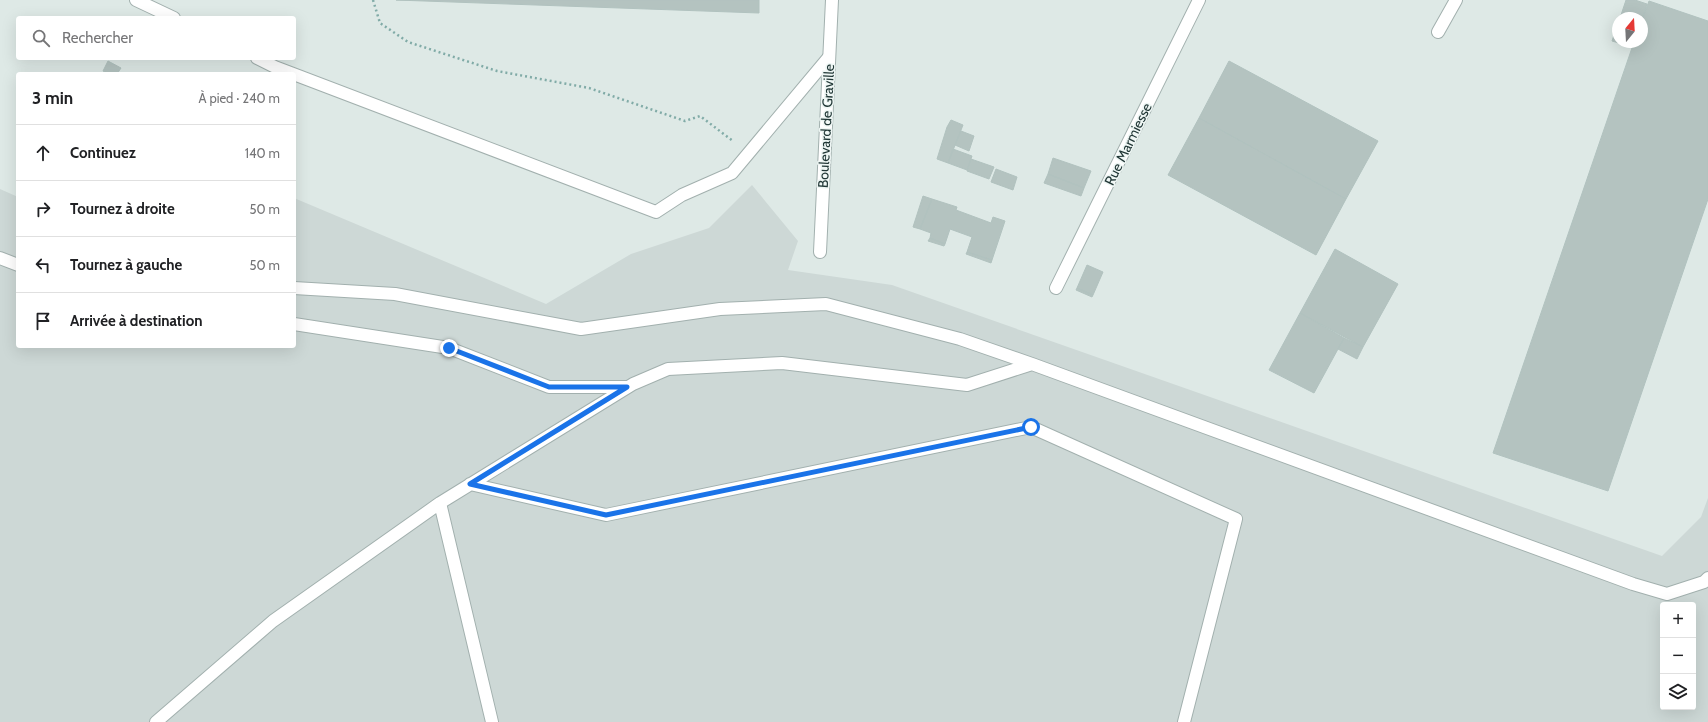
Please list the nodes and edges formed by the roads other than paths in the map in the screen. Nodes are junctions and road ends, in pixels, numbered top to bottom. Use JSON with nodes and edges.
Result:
{"nodes":[{"id":1,"x":136,"y":0,"type":"edge"},
{"id":2,"x":832,"y":0,"type":"edge"},
{"id":3,"x":1199,"y":0,"type":"edge"},
{"id":4,"x":1456,"y":0,"type":"edge"},
{"id":5,"x":170,"y":16,"type":"edge"},
{"id":6,"x":1438,"y":32,"type":"dead end"},
{"id":7,"x":829,"y":57,"type":"junction"},
{"id":8,"x":261,"y":60,"type":"edge"},
{"id":9,"x":288,"y":72,"type":"edge"},
{"id":10,"x":296,"y":75,"type":"edge"},
{"id":11,"x":820,"y":252,"type":"dead end"},
{"id":12,"x":0,"y":258,"type":"edge"},
{"id":13,"x":16,"y":263,"type":"edge"},
{"id":14,"x":296,"y":288,"type":"edge"},
{"id":15,"x":1056,"y":288,"type":"dead end"},
{"id":16,"x":296,"y":324,"type":"edge"},
{"id":17,"x":1032,"y":364,"type":"junction"},
{"id":18,"x":627,"y":387,"type":"junction"},
{"id":19,"x":470,"y":484,"type":"junction"},
{"id":20,"x":440,"y":503,"type":"junction"},
{"id":21,"x":1708,"y":578,"type":"edge"},
{"id":22,"x":156,"y":722,"type":"edge"},
{"id":23,"x":492,"y":722,"type":"edge"},
{"id":24,"x":1184,"y":722,"type":"edge"}],
"edges":[{"from":1,"to":5,"type":"street"},
{"from":2,"to":7,"type":"street","name":"Boulevard de Graville"},
{"from":3,"to":15,"type":"street","name":"Rue Marmiesse"},
{"from":4,"to":6,"type":"street"},
{"from":7,"to":10,"type":"street"},
{"from":7,"to":11,"type":"street","name":"Boulevard de Graville"},
{"from":8,"to":9,"type":"street"},
{"from":12,"to":13,"type":"street"},
{"from":14,"to":17,"type":"street"},
{"from":16,"to":18,"type":"street"},
{"from":17,"to":18,"type":"street"},
{"from":17,"to":21,"type":"street"},
{"from":18,"to":19,"type":"street"},
{"from":19,"to":20,"type":"street"},
{"from":19,"to":24,"type":"street"},
{"from":20,"to":22,"type":"street"},
{"from":20,"to":23,"type":"street"}]}
